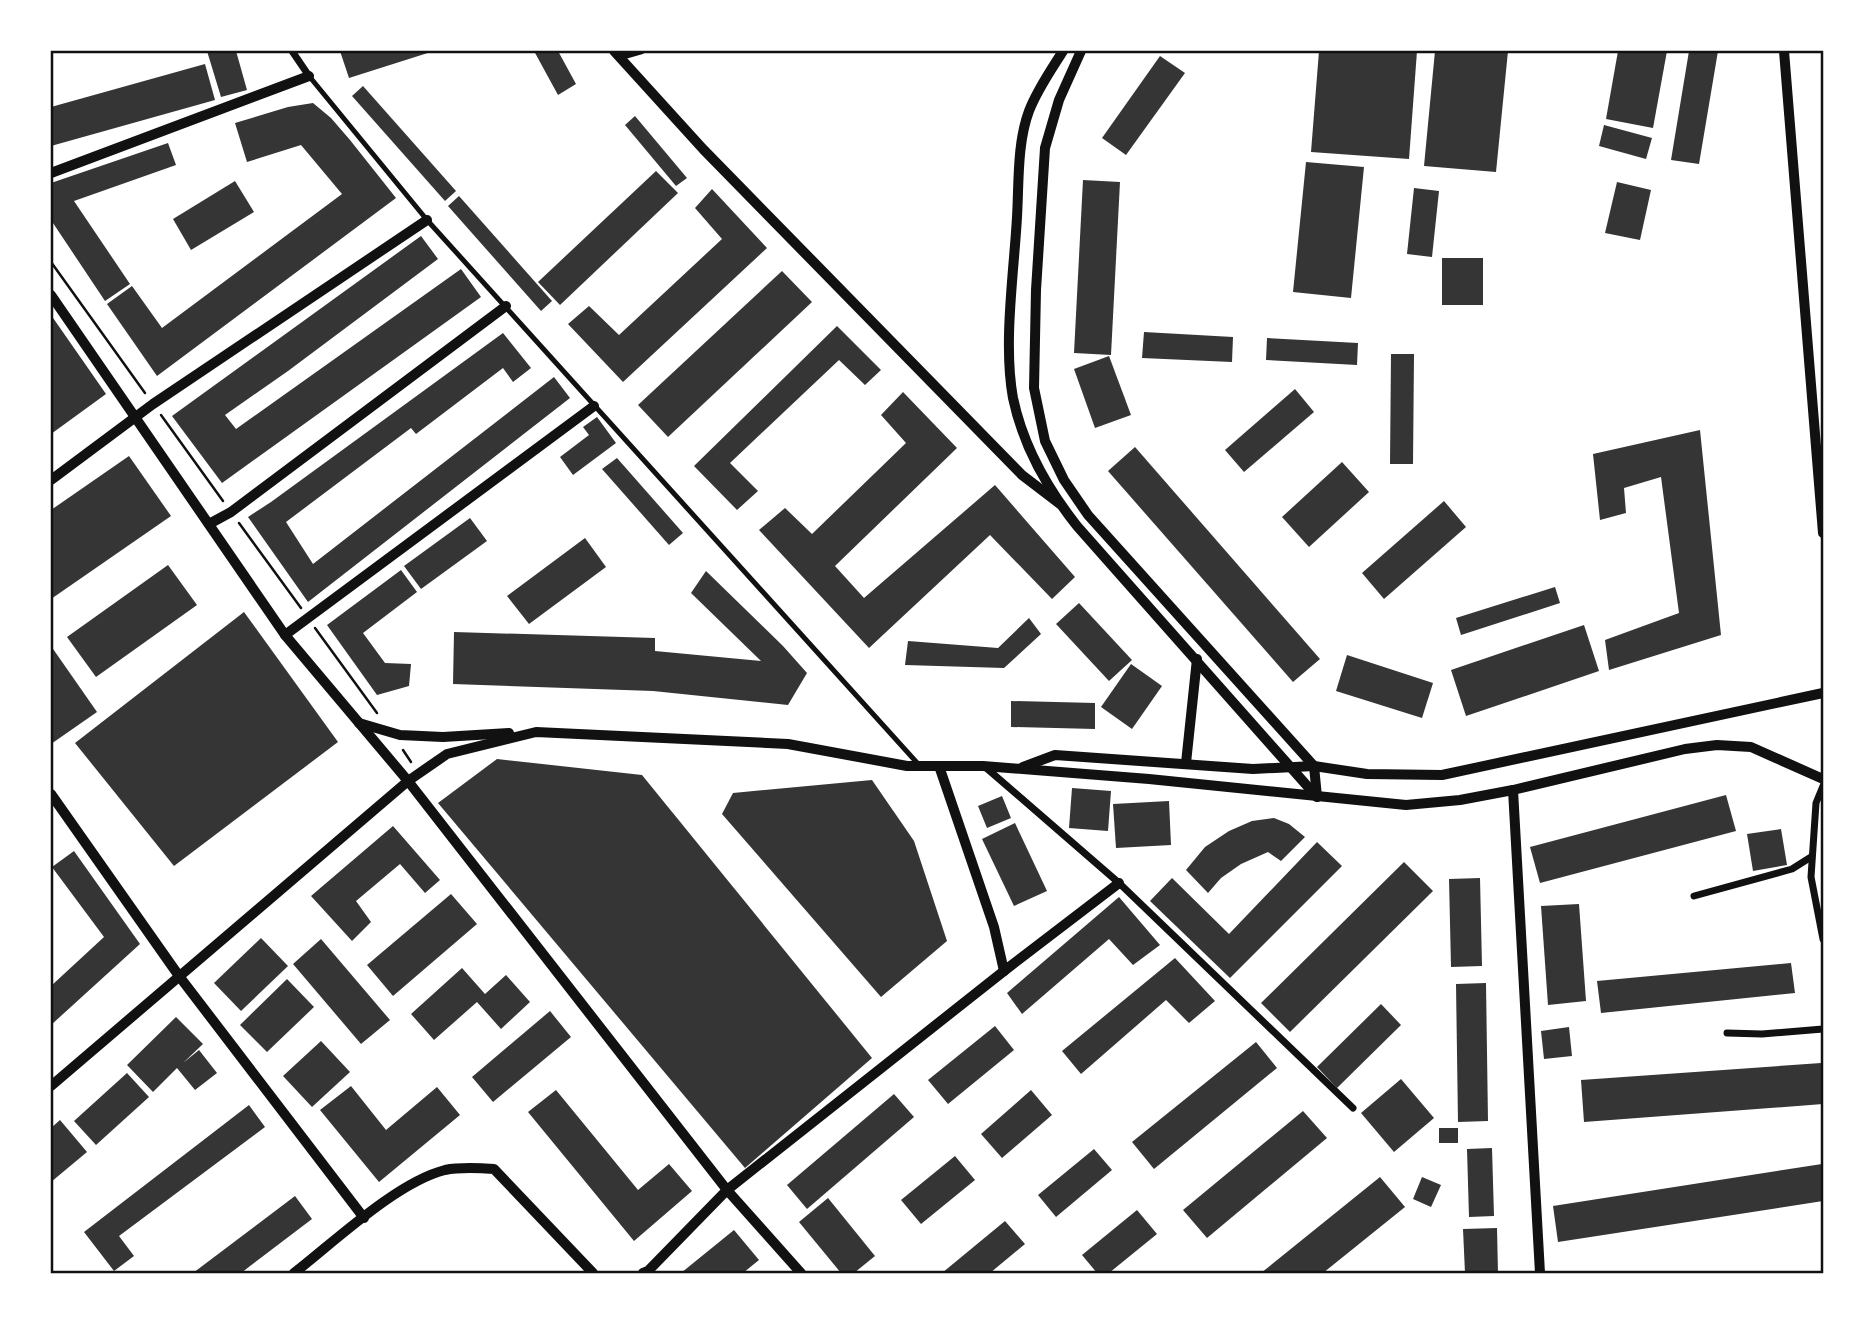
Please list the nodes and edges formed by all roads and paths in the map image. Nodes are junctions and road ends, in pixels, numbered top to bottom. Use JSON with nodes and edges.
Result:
{"nodes":[{"id":1,"x":292,"y":51,"type":"edge"},
{"id":2,"x":641,"y":51,"type":"edge"},
{"id":3,"x":1063,"y":51,"type":"edge"},
{"id":4,"x":1081,"y":51,"type":"edge"},
{"id":5,"x":1784,"y":51,"type":"edge"},
{"id":6,"x":617,"y":54,"type":"edge"},
{"id":7,"x":309,"y":76,"type":"junction"},
{"id":8,"x":51,"y":173,"type":"edge"},
{"id":9,"x":427,"y":220,"type":"junction"},
{"id":10,"x":51,"y":262,"type":"edge"},
{"id":11,"x":51,"y":295,"type":"edge"},
{"id":12,"x":506,"y":306,"type":"junction"},
{"id":13,"x":153,"y":404,"type":"junction"},
{"id":14,"x":594,"y":406,"type":"junction"},
{"id":15,"x":135,"y":419,"type":"junction"},
{"id":16,"x":51,"y":480,"type":"edge"},
{"id":17,"x":1060,"y":504,"type":"junction"},
{"id":18,"x":231,"y":512,"type":"junction"},
{"id":19,"x":209,"y":524,"type":"junction"},
{"id":20,"x":1823,"y":533,"type":"edge"},
{"id":21,"x":307,"y":618,"type":"junction"},
{"id":22,"x":285,"y":635,"type":"junction"},
{"id":23,"x":1197,"y":659,"type":"junction"},
{"id":24,"x":1823,"y":693,"type":"edge"},
{"id":25,"x":358,"y":722,"type":"junction"},
{"id":26,"x":388,"y":730,"type":"junction"},
{"id":27,"x":536,"y":732,"type":"junction"},
{"id":28,"x":1186,"y":763,"type":"junction"},
{"id":29,"x":984,"y":765,"type":"junction"},
{"id":30,"x":920,"y":766,"type":"junction"},
{"id":31,"x":939,"y":766,"type":"junction"},
{"id":32,"x":1314,"y":766,"type":"junction"},
{"id":33,"x":1290,"y":767,"type":"junction"},
{"id":34,"x":1020,"y":769,"type":"junction"},
{"id":35,"x":419,"y":773,"type":"junction"},
{"id":36,"x":1823,"y":779,"type":"edge"},
{"id":37,"x":408,"y":781,"type":"junction"},
{"id":38,"x":1823,"y":786,"type":"edge"},
{"id":39,"x":1513,"y":790,"type":"junction"},
{"id":40,"x":51,"y":794,"type":"edge"},
{"id":41,"x":1317,"y":797,"type":"junction"},
{"id":42,"x":1811,"y":857,"type":"junction"},
{"id":43,"x":1119,"y":884,"type":"junction"},
{"id":44,"x":1694,"y":896,"type":"dead end"},
{"id":45,"x":1823,"y":939,"type":"edge"},
{"id":46,"x":1004,"y":971,"type":"junction"},
{"id":47,"x":179,"y":976,"type":"junction"},
{"id":48,"x":1823,"y":1028,"type":"edge"},
{"id":49,"x":1727,"y":1033,"type":"dead end"},
{"id":50,"x":51,"y":1086,"type":"edge"},
{"id":51,"x":1353,"y":1108,"type":"dead end"},
{"id":52,"x":727,"y":1190,"type":"junction"},
{"id":53,"x":364,"y":1218,"type":"junction"},
{"id":54,"x":293,"y":1273,"type":"edge"},
{"id":55,"x":593,"y":1273,"type":"edge"},
{"id":56,"x":643,"y":1273,"type":"edge"},
{"id":57,"x":801,"y":1273,"type":"edge"},
{"id":58,"x":1540,"y":1273,"type":"edge"}],
"edges":[{"from":1,"to":7,"type":"street"},
{"from":2,"to":6,"type":"street"},
{"from":3,"to":17,"type":"main road"},
{"from":4,"to":32,"type":"main road"},
{"from":5,"to":20,"type":"street"},
{"from":6,"to":17,"type":"street"},
{"from":7,"to":8,"type":"street"},
{"from":7,"to":9,"type":"street"},
{"from":9,"to":12,"type":"street"},
{"from":9,"to":13,"type":"street"},
{"from":10,"to":13,"type":"path"},
{"from":11,"to":15,"type":"main road"},
{"from":12,"to":14,"type":"street"},
{"from":12,"to":18,"type":"street"},
{"from":13,"to":15,"type":"street"},
{"from":13,"to":18,"type":"path"},
{"from":14,"to":21,"type":"street"},
{"from":14,"to":30,"type":"street"},
{"from":15,"to":16,"type":"street"},
{"from":15,"to":19,"type":"main road"},
{"from":17,"to":23,"type":"main road"},
{"from":18,"to":19,"type":"street"},
{"from":18,"to":21,"type":"path"},
{"from":19,"to":22,"type":"main road"},
{"from":21,"to":22,"type":"street"},
{"from":21,"to":26,"type":"path"},
{"from":22,"to":25,"type":"main road"},
{"from":23,"to":28,"type":"main road"},
{"from":23,"to":33,"type":"main road"},
{"from":24,"to":32,"type":"main road"},
{"from":25,"to":26,"type":"main road"},
{"from":25,"to":37,"type":"main road"},
{"from":26,"to":27,"type":"main road"},
{"from":26,"to":35,"type":"path"},
{"from":27,"to":30,"type":"main road"},
{"from":27,"to":35,"type":"main road"},
{"from":28,"to":33,"type":"main road"},
{"from":28,"to":34,"type":"main road"},
{"from":29,"to":31,"type":"main road"},
{"from":29,"to":34,"type":"main road"},
{"from":29,"to":43,"type":"street"},
{"from":30,"to":31,"type":"main road"},
{"from":31,"to":46,"type":"street"},
{"from":32,"to":33,"type":"main road"},
{"from":32,"to":41,"type":"main road"},
{"from":33,"to":41,"type":"main road"},
{"from":34,"to":41,"type":"main road"},
{"from":35,"to":37,"type":"main road"},
{"from":36,"to":39,"type":"main road"},
{"from":37,"to":47,"type":"main road"},
{"from":37,"to":52,"type":"main road"},
{"from":38,"to":42,"type":"street"},
{"from":39,"to":41,"type":"main road"},
{"from":39,"to":58,"type":"street"},
{"from":40,"to":47,"type":"street"},
{"from":42,"to":44,"type":"street"},
{"from":42,"to":45,"type":"street"},
{"from":43,"to":46,"type":"street"},
{"from":43,"to":51,"type":"street"},
{"from":46,"to":52,"type":"street"},
{"from":47,"to":50,"type":"main road"},
{"from":47,"to":53,"type":"street"},
{"from":48,"to":49,"type":"street"},
{"from":52,"to":56,"type":"street"},
{"from":52,"to":57,"type":"main road"},
{"from":53,"to":54,"type":"street"},
{"from":53,"to":55,"type":"street"}]}
